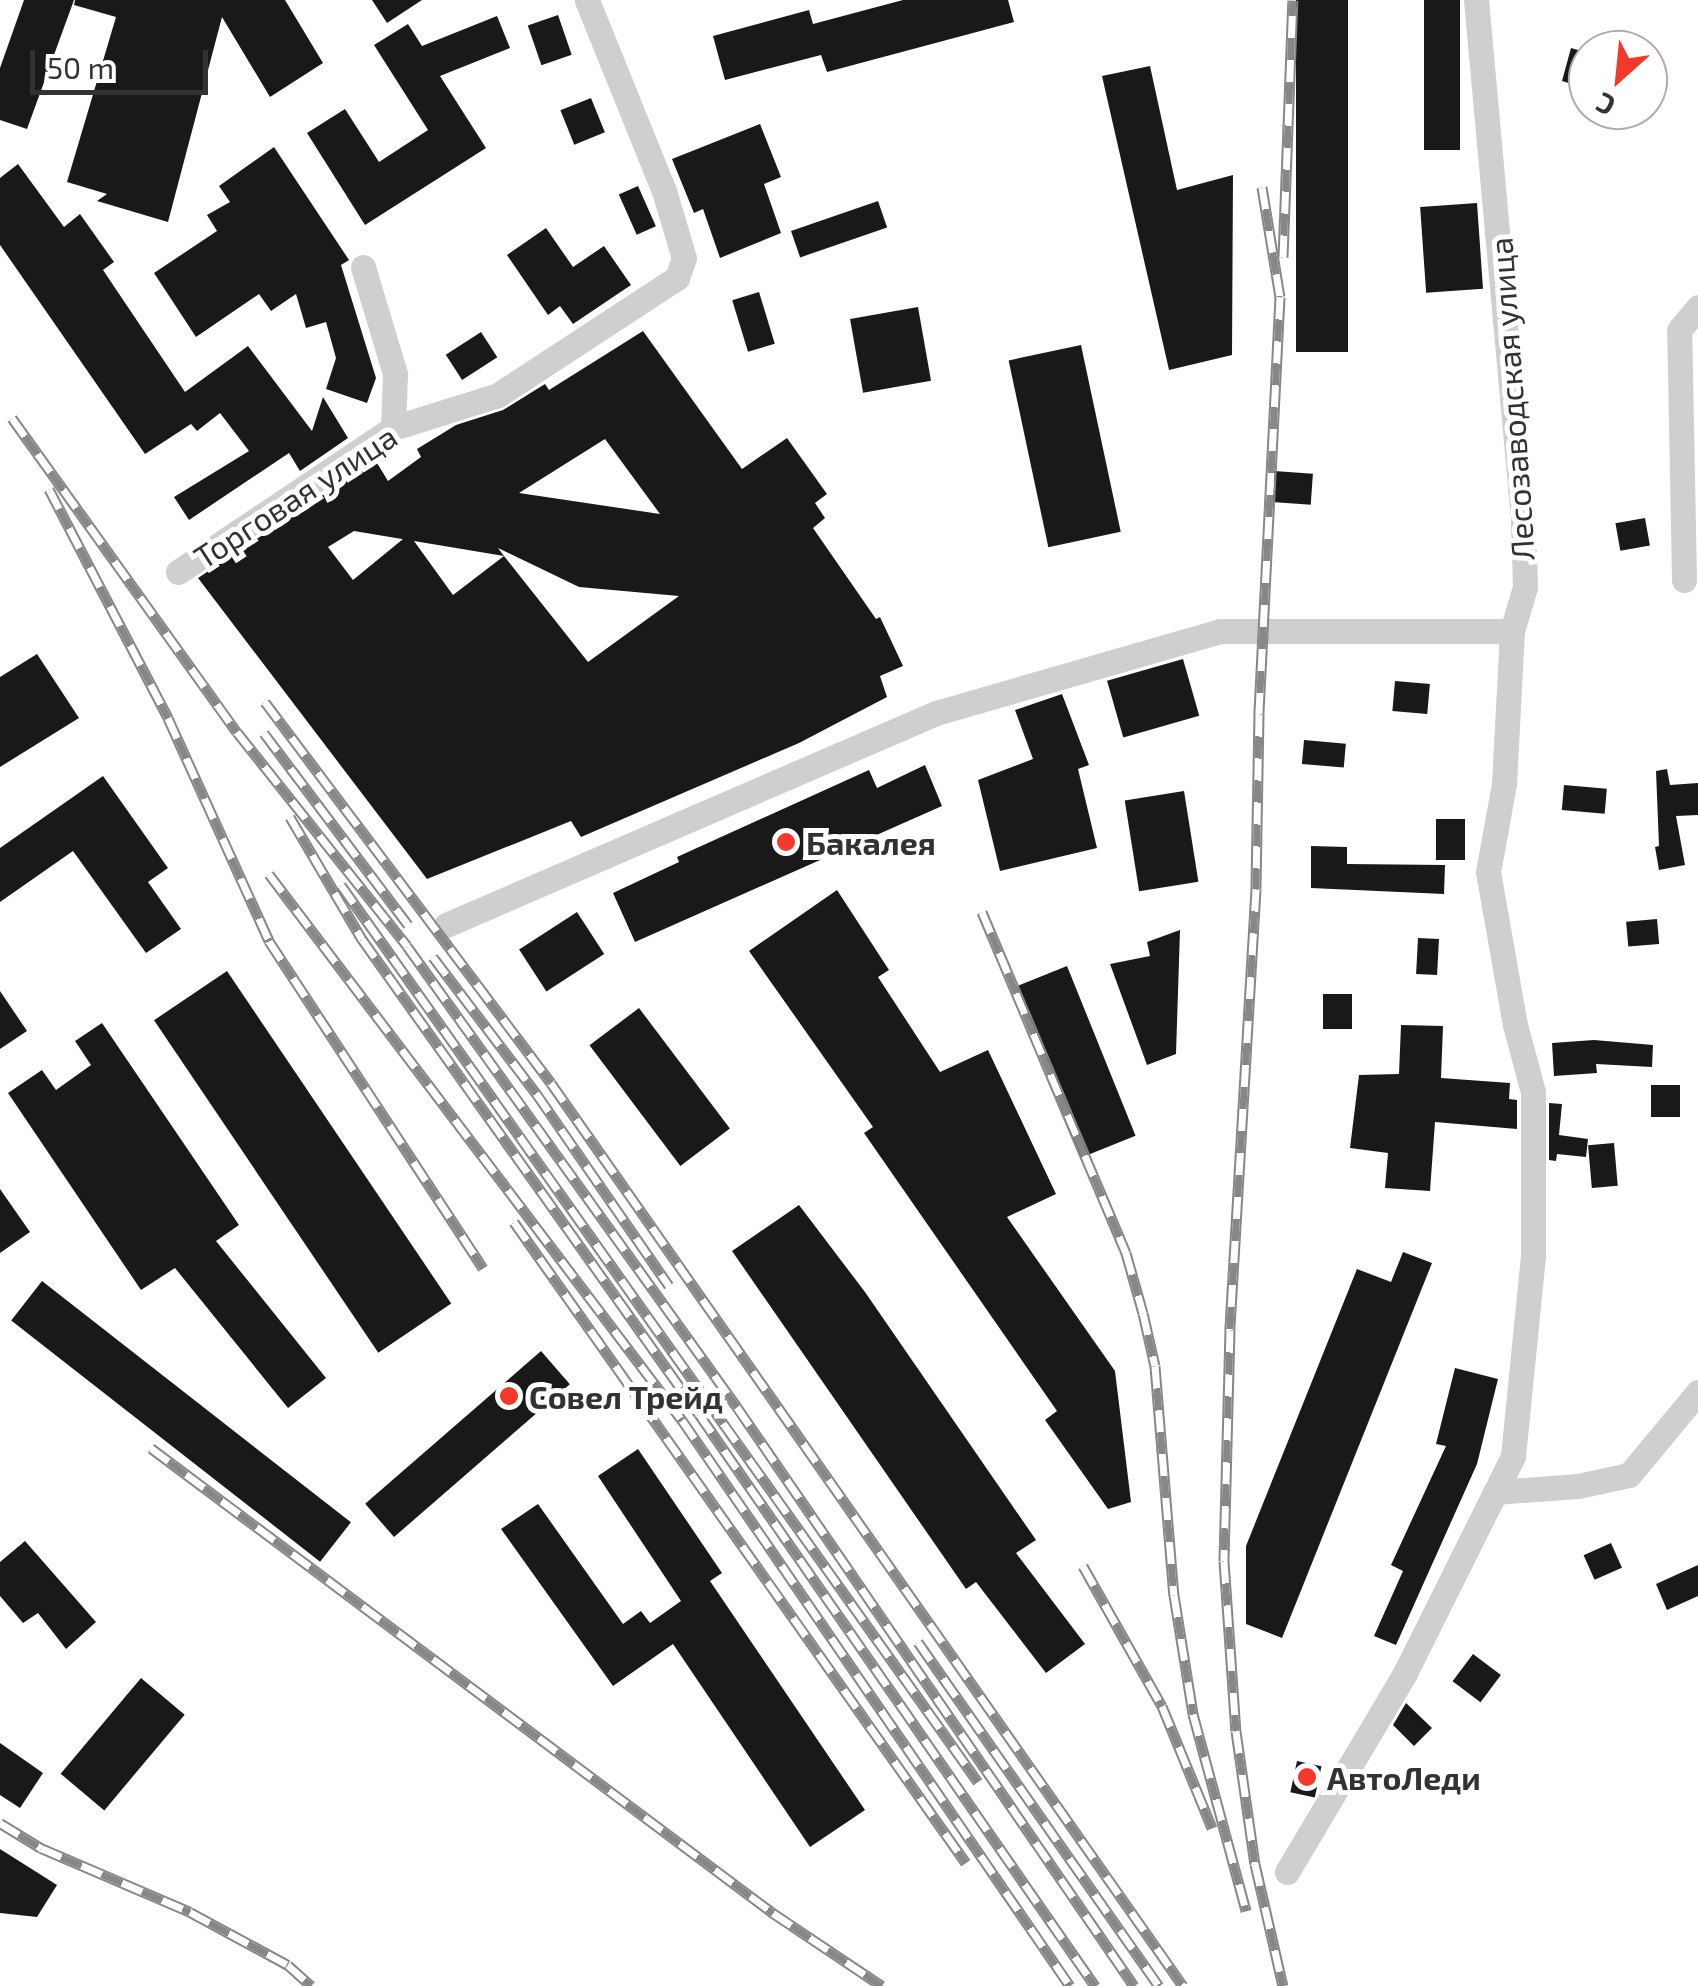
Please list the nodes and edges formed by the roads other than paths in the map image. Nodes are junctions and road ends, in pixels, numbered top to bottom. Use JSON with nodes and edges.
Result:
{"nodes":[{"id":1,"x":587,"y":0,"type":"edge"},
{"id":2,"x":1476,"y":0,"type":"edge"},
{"id":3,"x":363,"y":267,"type":"dead end"},
{"id":4,"x":1698,"y":307,"type":"edge"},
{"id":5,"x":393,"y":428,"type":"junction"},
{"id":6,"x":178,"y":572,"type":"dead end"},
{"id":7,"x":1684,"y":580,"type":"dead end"},
{"id":8,"x":1512,"y":631,"type":"junction"},
{"id":9,"x":446,"y":925,"type":"dead end"},
{"id":10,"x":1698,"y":1392,"type":"edge"},
{"id":11,"x":1495,"y":1492,"type":"junction"},
{"id":12,"x":1287,"y":1872,"type":"dead end"}],
"edges":[{"from":1,"to":5,"type":"street","name":"Торговая улица"},
{"from":2,"to":8,"type":"street","name":"Лесозаводская улица"},
{"from":3,"to":5,"type":"street"},
{"from":4,"to":7,"type":"street"},
{"from":5,"to":6,"type":"street","name":"Торговая улица"},
{"from":8,"to":9,"type":"street"},
{"from":8,"to":11,"type":"street","name":"Лесозаводская улица"},
{"from":10,"to":11,"type":"street"},
{"from":11,"to":12,"type":"street","name":"Лесозаводская улица"}]}
